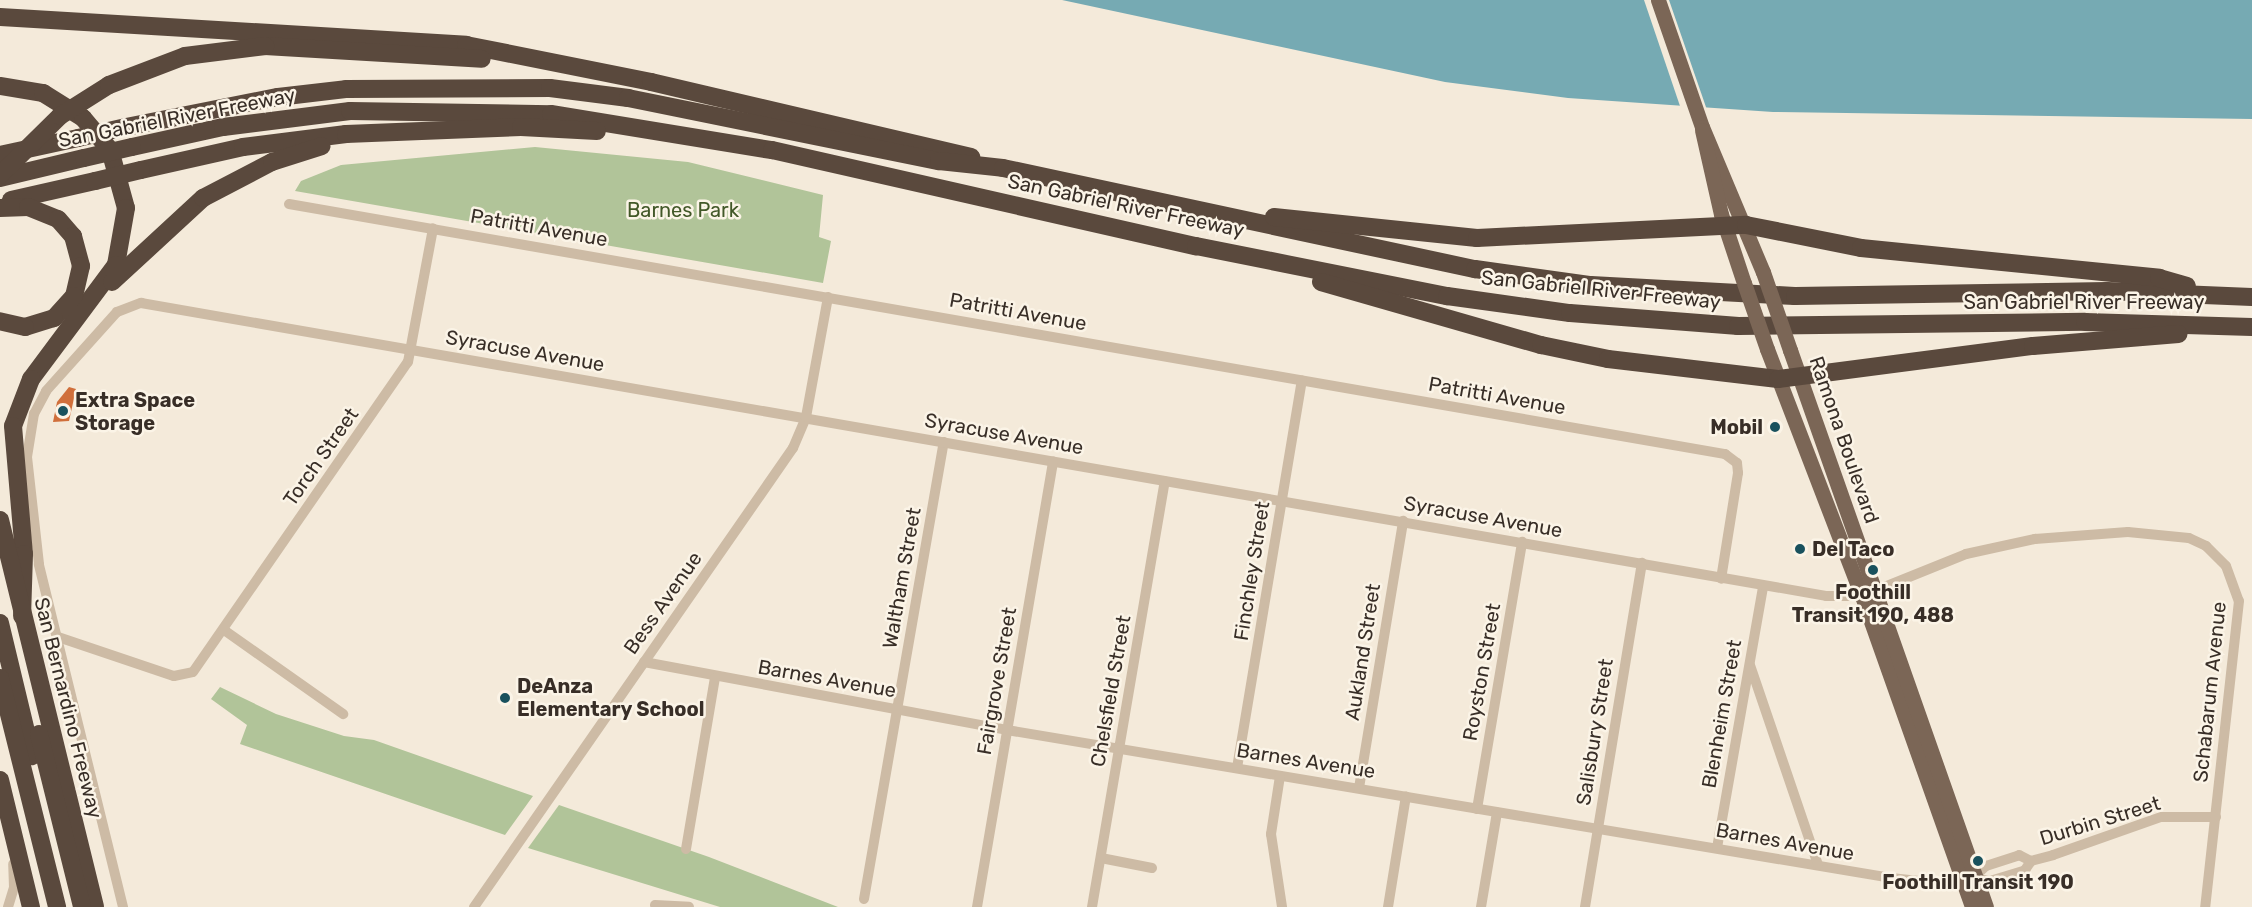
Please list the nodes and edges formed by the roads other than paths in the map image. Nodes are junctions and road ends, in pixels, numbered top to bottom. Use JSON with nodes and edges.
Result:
{"nodes":[{"id":1,"x":1658,"y":0,"type":"edge"},
{"id":2,"x":0,"y":17,"type":"edge"},
{"id":3,"x":582,"y":68,"type":"junction"},
{"id":4,"x":0,"y":86,"type":"edge"},
{"id":5,"x":1702,"y":127,"type":"junction"},
{"id":6,"x":395,"y":133,"type":"junction"},
{"id":7,"x":772,"y":150,"type":"junction"},
{"id":8,"x":0,"y":155,"type":"edge"},
{"id":9,"x":1003,"y":168,"type":"junction"},
{"id":10,"x":0,"y":177,"type":"edge"},
{"id":11,"x":1144,"y":201,"type":"junction"},
{"id":12,"x":0,"y":203,"type":"edge"},
{"id":13,"x":289,"y":204,"type":"dead end"},
{"id":14,"x":0,"y":208,"type":"edge"},
{"id":15,"x":1724,"y":224,"type":"junction"},
{"id":16,"x":1746,"y":225,"type":"junction"},
{"id":17,"x":433,"y":228,"type":"junction"},
{"id":18,"x":1196,"y":246,"type":"junction"},
{"id":19,"x":2212,"y":293,"type":"junction"},
{"id":20,"x":828,"y":297,"type":"junction"},
{"id":21,"x":2252,"y":297,"type":"edge"},
{"id":22,"x":91,"y":303,"type":"junction"},
{"id":23,"x":0,"y":321,"type":"edge"},
{"id":24,"x":2252,"y":328,"type":"edge"},
{"id":25,"x":412,"y":350,"type":"junction"},
{"id":26,"x":1778,"y":379,"type":"junction"},
{"id":27,"x":1800,"y":379,"type":"junction"},
{"id":28,"x":1302,"y":380,"type":"junction"},
{"id":29,"x":806,"y":417,"type":"junction"},
{"id":30,"x":944,"y":442,"type":"junction"},
{"id":31,"x":1053,"y":461,"type":"junction"},
{"id":32,"x":1165,"y":481,"type":"junction"},
{"id":33,"x":1282,"y":499,"type":"junction"},
{"id":34,"x":0,"y":520,"type":"edge"},
{"id":35,"x":1403,"y":521,"type":"junction"},
{"id":36,"x":1522,"y":542,"type":"junction"},
{"id":37,"x":1642,"y":563,"type":"junction"},
{"id":38,"x":0,"y":573,"type":"edge"},
{"id":39,"x":1721,"y":579,"type":"junction"},
{"id":40,"x":1763,"y":585,"type":"junction"},
{"id":41,"x":1868,"y":593,"type":"junction"},
{"id":42,"x":22,"y":616,"type":"junction"},
{"id":43,"x":0,"y":623,"type":"edge"},
{"id":44,"x":224,"y":630,"type":"junction"},
{"id":45,"x":58,"y":637,"type":"junction"},
{"id":46,"x":644,"y":662,"type":"junction"},
{"id":47,"x":1749,"y":662,"type":"junction"},
{"id":48,"x":0,"y":678,"type":"edge"},
{"id":49,"x":715,"y":678,"type":"junction"},
{"id":50,"x":897,"y":709,"type":"junction"},
{"id":51,"x":343,"y":714,"type":"dead end"},
{"id":52,"x":1008,"y":730,"type":"junction"},
{"id":53,"x":1119,"y":748,"type":"junction"},
{"id":54,"x":1237,"y":768,"type":"junction"},
{"id":55,"x":1280,"y":776,"type":"junction"},
{"id":56,"x":0,"y":780,"type":"edge"},
{"id":57,"x":1359,"y":788,"type":"junction"},
{"id":58,"x":1406,"y":796,"type":"junction"},
{"id":59,"x":1477,"y":808,"type":"junction"},
{"id":60,"x":0,"y":812,"type":"edge"},
{"id":61,"x":1497,"y":812,"type":"junction"},
{"id":62,"x":2216,"y":818,"type":"junction"},
{"id":63,"x":1598,"y":828,"type":"junction"},
{"id":64,"x":1717,"y":848,"type":"junction"},
{"id":65,"x":686,"y":849,"type":"dead end"},
{"id":66,"x":1101,"y":858,"type":"junction"},
{"id":67,"x":2031,"y":861,"type":"junction"},
{"id":68,"x":1818,"y":865,"type":"junction"},
{"id":69,"x":1152,"y":868,"type":"dead end"},
{"id":70,"x":1971,"y":883,"type":"junction"},
{"id":71,"x":864,"y":899,"type":"dead end"},
{"id":72,"x":656,"y":905,"type":"dead end"},
{"id":73,"x":8,"y":907,"type":"edge"},
{"id":74,"x":31,"y":907,"type":"edge"},
{"id":75,"x":57,"y":907,"type":"edge"},
{"id":76,"x":70,"y":907,"type":"edge"},
{"id":77,"x":82,"y":907,"type":"edge"},
{"id":78,"x":95,"y":907,"type":"edge"},
{"id":79,"x":123,"y":907,"type":"edge"},
{"id":80,"x":474,"y":907,"type":"edge"},
{"id":81,"x":688,"y":907,"type":"edge"},
{"id":82,"x":977,"y":907,"type":"edge"},
{"id":83,"x":1092,"y":907,"type":"edge"},
{"id":84,"x":1282,"y":907,"type":"edge"},
{"id":85,"x":1388,"y":907,"type":"edge"},
{"id":86,"x":1481,"y":907,"type":"edge"},
{"id":87,"x":1585,"y":907,"type":"edge"},
{"id":88,"x":1972,"y":907,"type":"edge"},
{"id":89,"x":1986,"y":907,"type":"edge"},
{"id":90,"x":2205,"y":907,"type":"edge"}],
"edges":[{"from":1,"to":5,"type":"main road","name":"Ramona Boulevard"},
{"from":2,"to":3,"type":"highway"},
{"from":3,"to":9,"type":"highway"},
{"from":3,"to":10,"type":"highway","bridge":true},
{"from":4,"to":22,"type":"highway"},
{"from":5,"to":15,"type":"main road","name":"Ramona Boulevard"},
{"from":5,"to":16,"type":"main road","name":"Ramona Boulevard"},
{"from":6,"to":7,"type":"highway"},
{"from":6,"to":12,"type":"highway","bridge":true},
{"from":6,"to":22,"type":"highway"},
{"from":7,"to":10,"type":"highway","name":"San Gabriel River Freeway","bridge":true},
{"from":7,"to":18,"type":"highway","name":"San Gabriel River Freeway"},
{"from":8,"to":9,"type":"highway","name":"San Gabriel River Freeway","bridge":true},
{"from":9,"to":11,"type":"highway","name":"San Gabriel River Freeway"},
{"from":11,"to":15,"type":"highway"},
{"from":11,"to":19,"type":"highway","name":"San Gabriel River Freeway"},
{"from":13,"to":17,"type":"street","name":"Patritti Avenue"},
{"from":14,"to":23,"type":"highway"},
{"from":15,"to":16,"type":"highway"},
{"from":15,"to":26,"type":"main road","name":"Ramona Boulevard","bridge":true},
{"from":16,"to":19,"type":"highway"},
{"from":16,"to":27,"type":"main road","name":"Ramona Boulevard","bridge":true},
{"from":17,"to":20,"type":"street","name":"Patritti Avenue"},
{"from":17,"to":25,"type":"street","name":"Torch Street"},
{"from":18,"to":24,"type":"highway","name":"San Gabriel River Freeway"},
{"from":18,"to":26,"type":"highway"},
{"from":19,"to":21,"type":"highway","name":"San Gabriel River Freeway"},
{"from":20,"to":28,"type":"street","name":"Patritti Avenue"},
{"from":20,"to":29,"type":"street","name":"Bess Avenue"},
{"from":22,"to":42,"type":"highway"},
{"from":24,"to":27,"type":"highway"},
{"from":25,"to":29,"type":"street","name":"Syracuse Avenue"},
{"from":25,"to":44,"type":"street","name":"Torch Street"},
{"from":25,"to":45,"type":"street","name":"Syracuse Avenue"},
{"from":26,"to":27,"type":"highway"},
{"from":26,"to":41,"type":"main road","name":"Ramona Boulevard"},
{"from":27,"to":41,"type":"main road","name":"Ramona Boulevard"},
{"from":28,"to":33,"type":"street","name":"Finchley Street"},
{"from":28,"to":39,"type":"street","name":"Patritti Avenue"},
{"from":29,"to":30,"type":"street","name":"Syracuse Avenue"},
{"from":29,"to":46,"type":"street","name":"Bess Avenue"},
{"from":30,"to":31,"type":"street","name":"Syracuse Avenue"},
{"from":30,"to":50,"type":"street","name":"Waltham Street"},
{"from":31,"to":32,"type":"street","name":"Syracuse Avenue"},
{"from":31,"to":52,"type":"street","name":"Fairgrove Street"},
{"from":32,"to":33,"type":"street","name":"Syracuse Avenue"},
{"from":32,"to":53,"type":"street","name":"Chelsfield Street"},
{"from":33,"to":35,"type":"street","name":"Syracuse Avenue"},
{"from":33,"to":54,"type":"street","name":"Finchley Street"},
{"from":34,"to":42,"type":"highway","name":"San Bernardino Freeway"},
{"from":35,"to":36,"type":"street","name":"Syracuse Avenue"},
{"from":35,"to":57,"type":"street","name":"Aukland Street"},
{"from":36,"to":37,"type":"street","name":"Syracuse Avenue"},
{"from":36,"to":59,"type":"street","name":"Royston Street"},
{"from":37,"to":39,"type":"street","name":"Syracuse Avenue"},
{"from":37,"to":63,"type":"street","name":"Salisbury Street"},
{"from":38,"to":77,"type":"highway"},
{"from":39,"to":40,"type":"street","name":"Syracuse Avenue"},
{"from":40,"to":41,"type":"street","name":"Syracuse Avenue"},
{"from":40,"to":47,"type":"street","name":"Blenheim Street"},
{"from":41,"to":62,"type":"street","name":"Schabarum Avenue"},
{"from":41,"to":70,"type":"main road","name":"Ramona Boulevard"},
{"from":42,"to":78,"type":"highway","name":"San Bernardino Freeway"},
{"from":43,"to":76,"type":"highway"},
{"from":44,"to":45,"type":"street","name":"Torch Street"},
{"from":44,"to":51,"type":"street"},
{"from":45,"to":79,"type":"street"},
{"from":46,"to":49,"type":"street","name":"Barnes Avenue"},
{"from":46,"to":80,"type":"street","name":"Bess Avenue"},
{"from":47,"to":64,"type":"street","name":"Blenheim Street"},
{"from":47,"to":68,"type":"street"},
{"from":48,"to":75,"type":"highway"},
{"from":49,"to":50,"type":"street","name":"Barnes Avenue"},
{"from":49,"to":65,"type":"street"},
{"from":50,"to":52,"type":"street","name":"Barnes Avenue"},
{"from":50,"to":71,"type":"street","name":"Waltham Street"},
{"from":52,"to":53,"type":"street","name":"Barnes Avenue"},
{"from":52,"to":82,"type":"street","name":"Fairgrove Street"},
{"from":53,"to":54,"type":"street","name":"Barnes Avenue"},
{"from":53,"to":66,"type":"street","name":"Chelsfield Street"},
{"from":54,"to":55,"type":"street","name":"Barnes Avenue"},
{"from":55,"to":57,"type":"street","name":"Barnes Avenue"},
{"from":55,"to":84,"type":"street"},
{"from":56,"to":74,"type":"highway"},
{"from":57,"to":58,"type":"street","name":"Barnes Avenue"},
{"from":58,"to":59,"type":"street","name":"Barnes Avenue"},
{"from":58,"to":85,"type":"street"},
{"from":59,"to":61,"type":"street","name":"Barnes Avenue"},
{"from":60,"to":73,"type":"street"},
{"from":61,"to":63,"type":"street","name":"Barnes Avenue"},
{"from":61,"to":86,"type":"street"},
{"from":62,"to":67,"type":"street","name":"Durbin Street"},
{"from":62,"to":90,"type":"street","name":"Schabarum Avenue"},
{"from":63,"to":64,"type":"street","name":"Barnes Avenue"},
{"from":63,"to":87,"type":"street","name":"Salisbury Street"},
{"from":64,"to":68,"type":"street","name":"Barnes Avenue"},
{"from":66,"to":69,"type":"street"},
{"from":66,"to":83,"type":"street","name":"Chelsfield Street"},
{"from":67,"to":70,"type":"street","name":"Durbin Street"},
{"from":67,"to":70,"type":"street","name":"Durbin Street"},
{"from":68,"to":70,"type":"street","name":"Barnes Avenue"},
{"from":70,"to":88,"type":"main road","name":"Ramona Boulevard"},
{"from":70,"to":89,"type":"main road","name":"Ramona Boulevard"},
{"from":72,"to":81,"type":"street"}]}
